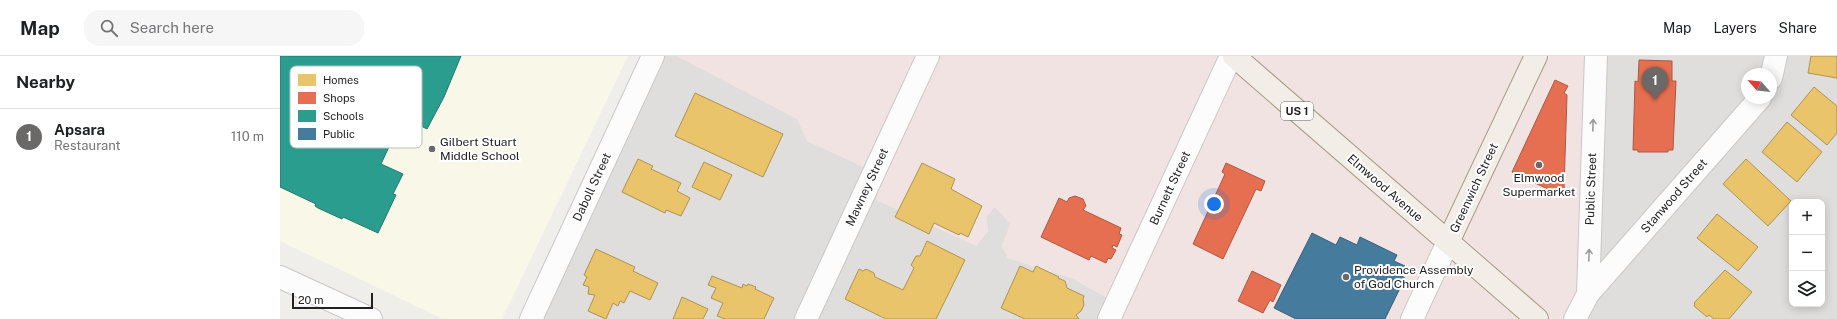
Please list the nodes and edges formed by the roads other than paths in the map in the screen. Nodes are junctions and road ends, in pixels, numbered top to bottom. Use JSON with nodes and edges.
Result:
{"nodes":[{"id":1,"x":653,"y":56,"type":"edge"},
{"id":2,"x":928,"y":56,"type":"edge"},
{"id":3,"x":1233,"y":56,"type":"edge"},
{"id":4,"x":1536,"y":56,"type":"edge"},
{"id":5,"x":1596,"y":56,"type":"edge"},
{"id":6,"x":1776,"y":56,"type":"edge"},
{"id":7,"x":1773,"y":68,"type":"edge"},
{"id":8,"x":1755,"y":104,"type":"edge"},
{"id":9,"x":1448,"y":242,"type":"junction"},
{"id":10,"x":280,"y":277,"type":"edge"},
{"id":11,"x":1588,"y":294,"type":"junction"},
{"id":12,"x":371,"y":319,"type":"edge"},
{"id":13,"x":531,"y":319,"type":"edge"},
{"id":14,"x":806,"y":319,"type":"edge"},
{"id":15,"x":1109,"y":319,"type":"edge"},
{"id":16,"x":1412,"y":319,"type":"edge"},
{"id":17,"x":1537,"y":319,"type":"edge"},
{"id":18,"x":1575,"y":319,"type":"edge"}],
"edges":[{"from":1,"to":13,"type":"street","name":"Daboll Street"},
{"from":2,"to":14,"type":"street","name":"Mawney Street"},
{"from":3,"to":9,"type":"main road","name":"Elmwood Avenue","number":"US 1"},
{"from":3,"to":15,"type":"street","name":"Burnett Street"},
{"from":4,"to":9,"type":"main road","name":"Greenwich Street"},
{"from":11,"to":5,"type":"street","name":"Public Street","one_way":true},
{"from":6,"to":7,"type":"street"},
{"from":8,"to":11,"type":"street","name":"Stanwood Street"},
{"from":9,"to":16,"type":"street","name":"Greenwich Street"},
{"from":9,"to":17,"type":"main road","name":"Elmwood Avenue","number":"US 1"},
{"from":10,"to":12,"type":"street"},
{"from":11,"to":18,"type":"street","name":"Public Street"}]}
